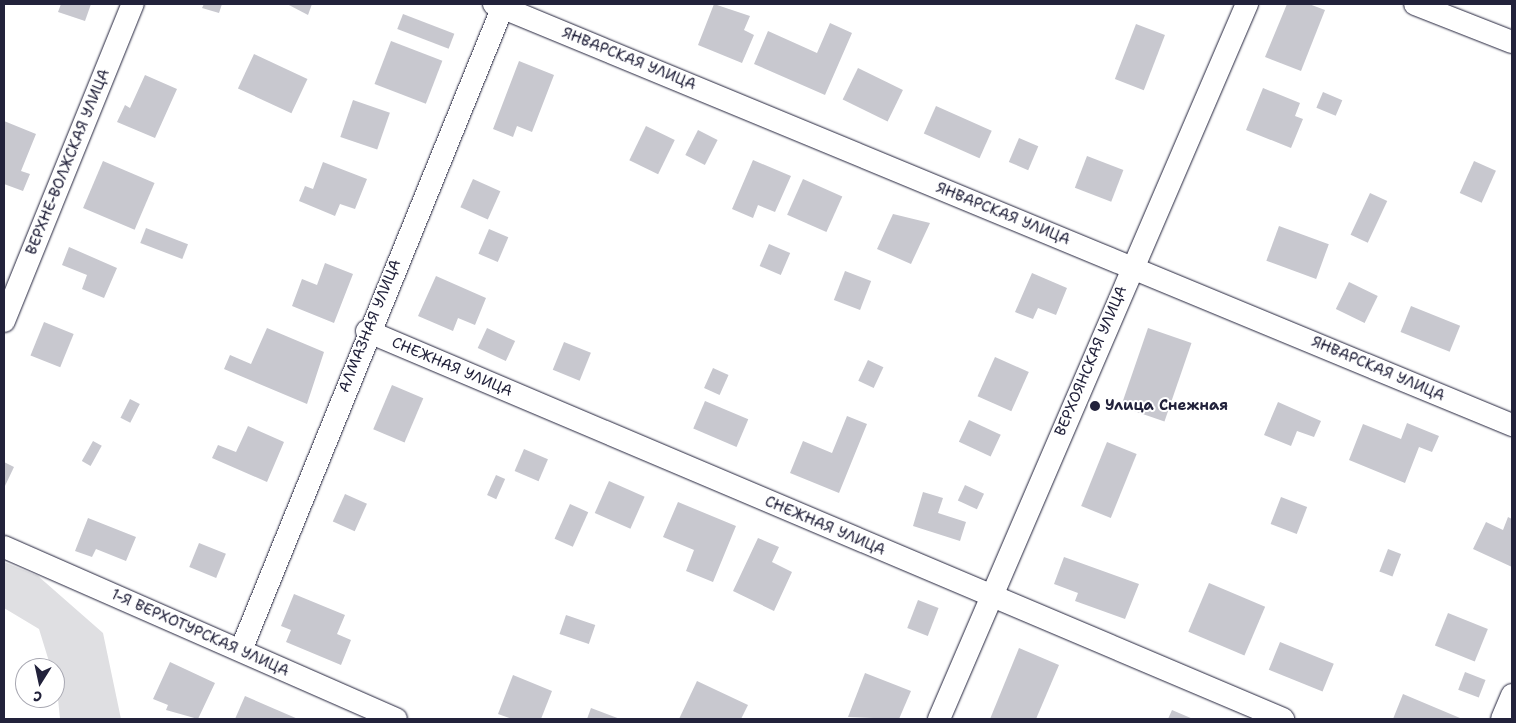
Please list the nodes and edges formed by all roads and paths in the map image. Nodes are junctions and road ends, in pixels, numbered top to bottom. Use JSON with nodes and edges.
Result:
{"nodes":[{"id":1,"x":134,"y":4,"type":"edge"},
{"id":2,"x":1247,"y":4,"type":"edge"},
{"id":3,"x":1415,"y":4,"type":"edge"},
{"id":4,"x":501,"y":5,"type":"edge"},
{"id":5,"x":1512,"y":42,"type":"edge"},
{"id":6,"x":1131,"y":267,"type":"junction"},
{"id":7,"x":4,"y":321,"type":"edge"},
{"id":8,"x":367,"y":331,"type":"junction"},
{"id":9,"x":1512,"y":425,"type":"edge"},
{"id":10,"x":4,"y":547,"type":"edge"},
{"id":11,"x":989,"y":596,"type":"junction"},
{"id":12,"x":240,"y":650,"type":"junction"},
{"id":13,"x":1512,"y":695,"type":"edge"},
{"id":14,"x":396,"y":719,"type":"edge"},
{"id":15,"x":939,"y":719,"type":"edge"},
{"id":16,"x":1283,"y":719,"type":"edge"},
{"id":17,"x":1502,"y":719,"type":"edge"}],
"edges":[{"from":1,"to":7,"type":"street","name":"ВЕРХНЕ-ВОЛЖСКАЯ УЛИЦА"},
{"from":2,"to":6,"type":"street","name":"ВЕРХОЯНСКАЯ УЛИЦА"},
{"from":3,"to":5,"type":"street"},
{"from":4,"to":6,"type":"street","name":"ЯНВАРСКАЯ УЛИЦА"},
{"from":4,"to":8,"type":"street","name":"АЛМАЗНАЯ УЛИЦА"},
{"from":6,"to":9,"type":"street","name":"ЯНВАРСКАЯ УЛИЦА"},
{"from":6,"to":11,"type":"street","name":"ВЕРХОЯНСКАЯ УЛИЦА"},
{"from":8,"to":11,"type":"street","name":"СНЕЖНАЯ УЛИЦА"},
{"from":8,"to":12,"type":"street","name":"АЛМАЗНАЯ УЛИЦА"},
{"from":10,"to":12,"type":"street","name":"1-Я ВЕРХОТУРСКАЯ УЛИЦА"},
{"from":11,"to":15,"type":"street","name":"ВЕРХОЯНСКАЯ УЛИЦА"},
{"from":11,"to":16,"type":"street","name":"СНЕЖНАЯ УЛИЦА"},
{"from":12,"to":14,"type":"street","name":"1-Я ВЕРХОТУРСКАЯ УЛИЦА"},
{"from":13,"to":17,"type":"street"}]}
